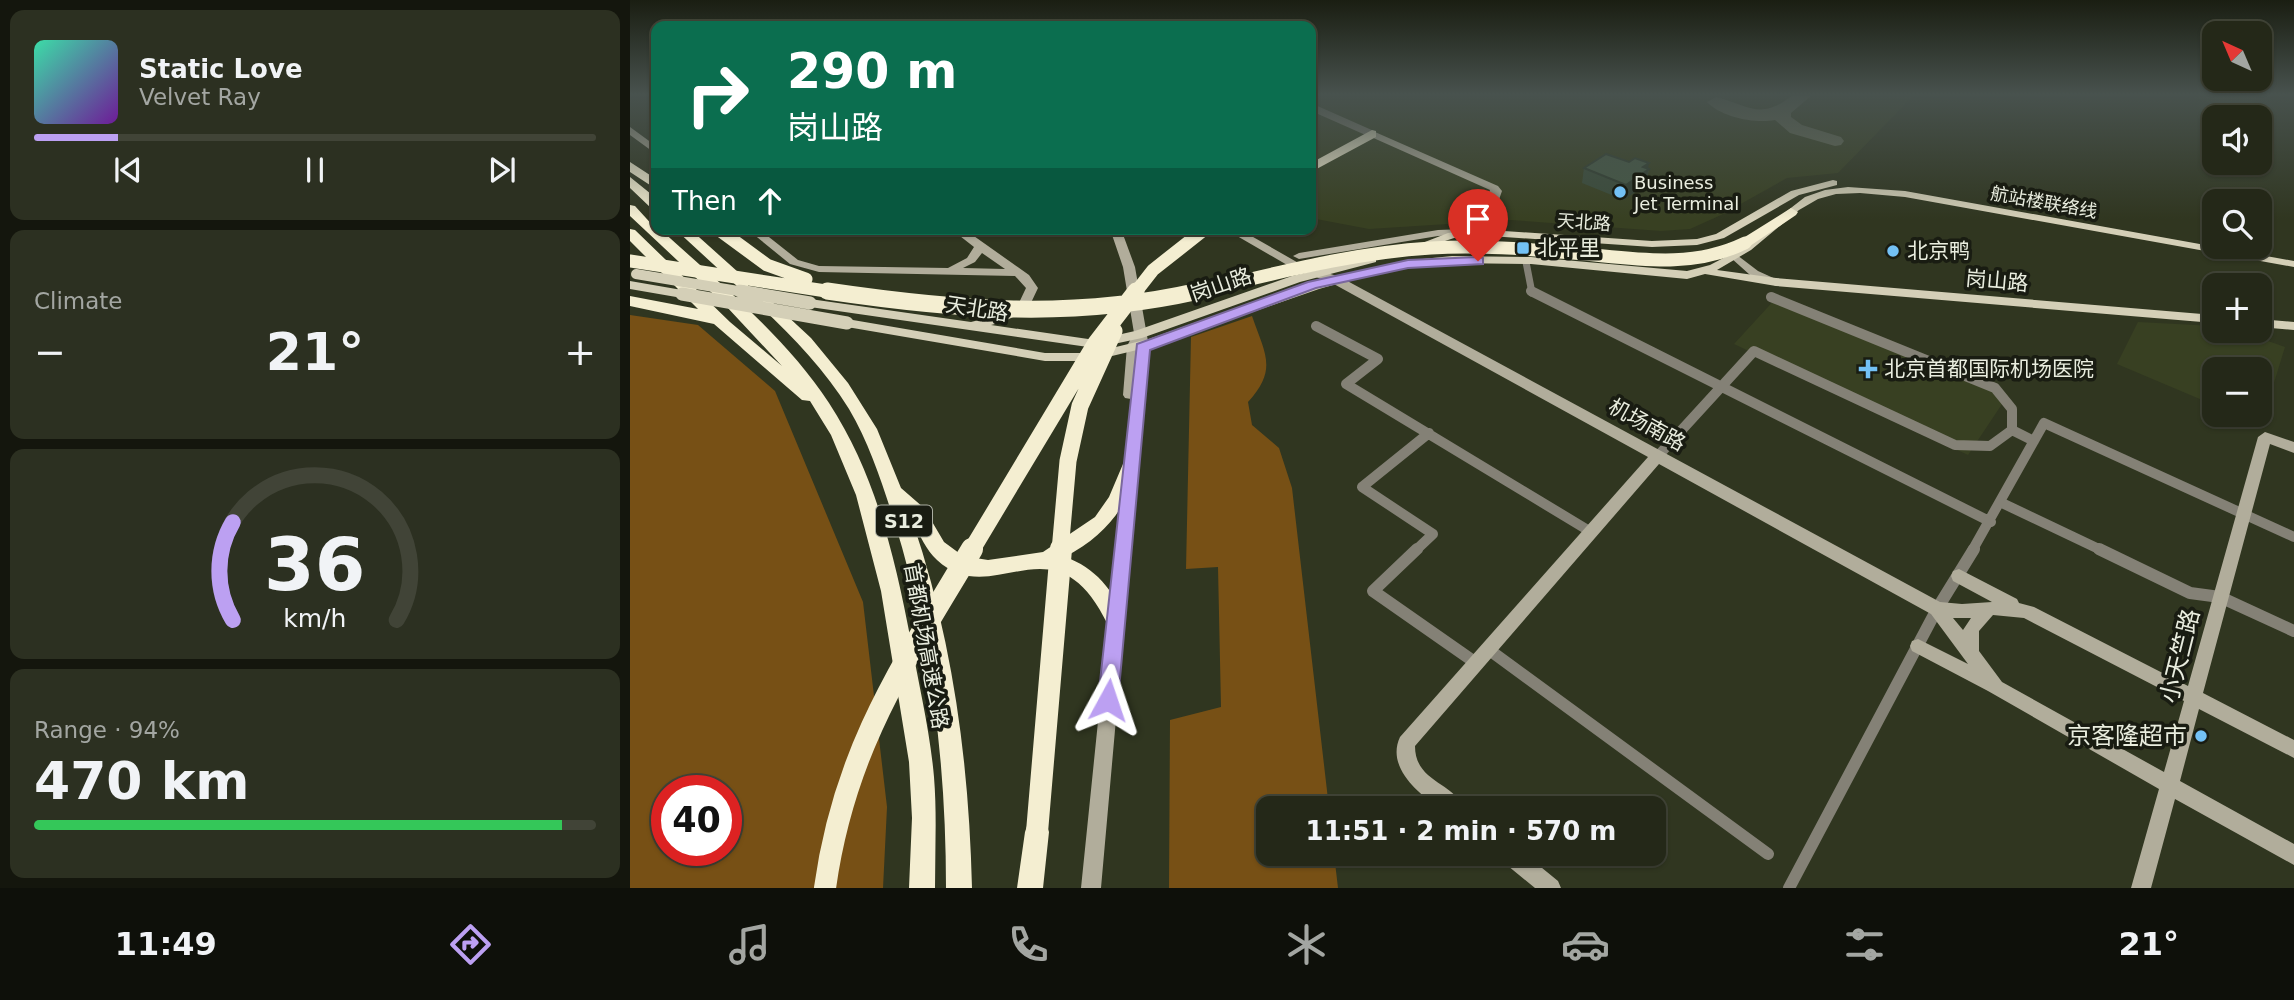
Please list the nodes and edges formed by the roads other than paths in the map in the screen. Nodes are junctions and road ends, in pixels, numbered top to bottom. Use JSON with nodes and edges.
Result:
{"nodes":[{"id":1,"x":1368,"y":136,"type":"edge"},
{"id":2,"x":1378,"y":136,"type":"edge"},
{"id":3,"x":1316,"y":165,"type":"edge"},
{"id":4,"x":630,"y":166,"type":"edge"},
{"id":5,"x":630,"y":181,"type":"edge"},
{"id":6,"x":651,"y":181,"type":"edge"},
{"id":7,"x":651,"y":200,"type":"edge"},
{"id":8,"x":1774,"y":205,"type":"junction"},
{"id":9,"x":630,"y":209,"type":"edge"},
{"id":10,"x":1791,"y":212,"type":"junction"},
{"id":11,"x":651,"y":229,"type":"edge"},
{"id":12,"x":1465,"y":232,"type":"junction"},
{"id":13,"x":1483,"y":232,"type":"junction"},
{"id":14,"x":630,"y":233,"type":"edge"},
{"id":15,"x":658,"y":235,"type":"edge"},
{"id":16,"x":689,"y":235,"type":"edge"},
{"id":17,"x":726,"y":235,"type":"edge"},
{"id":18,"x":759,"y":235,"type":"edge"},
{"id":19,"x":965,"y":235,"type":"edge"},
{"id":20,"x":1117,"y":235,"type":"edge"},
{"id":21,"x":1197,"y":235,"type":"edge"},
{"id":22,"x":1241,"y":235,"type":"edge"},
{"id":23,"x":1259,"y":235,"type":"edge"},
{"id":24,"x":1740,"y":241,"type":"junction"},
{"id":25,"x":2202,"y":242,"type":"edge"},
{"id":26,"x":981,"y":246,"type":"junction"},
{"id":27,"x":1299,"y":256,"type":"junction"},
{"id":28,"x":1387,"y":256,"type":"junction"},
{"id":29,"x":2272,"y":257,"type":"edge"},
{"id":30,"x":1737,"y":258,"type":"junction"},
{"id":31,"x":1526,"y":262,"type":"junction"},
{"id":32,"x":2294,"y":262,"type":"edge"},
{"id":33,"x":949,"y":270,"type":"junction"},
{"id":34,"x":1705,"y":271,"type":"junction"},
{"id":35,"x":1018,"y":273,"type":"junction"},
{"id":36,"x":632,"y":274,"type":"edge"},
{"id":37,"x":1327,"y":275,"type":"junction"},
{"id":38,"x":1776,"y":282,"type":"junction"},
{"id":39,"x":1770,"y":297,"type":"dead end"},
{"id":40,"x":630,"y":301,"type":"edge"},
{"id":41,"x":1023,"y":307,"type":"junction"},
{"id":42,"x":2202,"y":318,"type":"edge"},
{"id":43,"x":2272,"y":324,"type":"edge"},
{"id":44,"x":955,"y":325,"type":"junction"},
{"id":45,"x":1114,"y":325,"type":"junction"},
{"id":46,"x":725,"y":326,"type":"junction"},
{"id":47,"x":1316,"y":326,"type":"dead end"},
{"id":48,"x":2294,"y":326,"type":"edge"},
{"id":49,"x":1035,"y":337,"type":"junction"},
{"id":50,"x":1138,"y":344,"type":"junction"},
{"id":51,"x":1722,"y":387,"type":"junction"},
{"id":52,"x":822,"y":407,"type":"junction"},
{"id":53,"x":2012,"y":430,"type":"junction"},
{"id":54,"x":1429,"y":433,"type":"junction"},
{"id":55,"x":2034,"y":441,"type":"junction"},
{"id":56,"x":2294,"y":448,"type":"edge"},
{"id":57,"x":1657,"y":457,"type":"junction"},
{"id":58,"x":1129,"y":469,"type":"junction"},
{"id":59,"x":893,"y":491,"type":"junction"},
{"id":60,"x":2002,"y":503,"type":"junction"},
{"id":61,"x":2242,"y":513,"type":"junction"},
{"id":62,"x":1991,"y":522,"type":"junction"},
{"id":63,"x":1591,"y":532,"type":"junction"},
{"id":64,"x":2294,"y":537,"type":"edge"},
{"id":65,"x":1043,"y":560,"type":"junction"},
{"id":66,"x":1959,"y":576,"type":"junction"},
{"id":67,"x":2220,"y":597,"type":"junction"},
{"id":68,"x":1937,"y":609,"type":"junction"},
{"id":69,"x":1988,"y":610,"type":"junction"},
{"id":70,"x":2028,"y":612,"type":"junction"},
{"id":71,"x":1115,"y":619,"type":"junction"},
{"id":72,"x":2294,"y":631,"type":"edge"},
{"id":73,"x":1918,"y":646,"type":"junction"},
{"id":74,"x":1488,"y":649,"type":"junction"},
{"id":75,"x":1970,"y":652,"type":"junction"},
{"id":76,"x":1476,"y":663,"type":"junction"},
{"id":77,"x":1996,"y":688,"type":"junction"},
{"id":78,"x":2195,"y":698,"type":"junction"},
{"id":79,"x":2294,"y":749,"type":"edge"},
{"id":80,"x":2171,"y":786,"type":"junction"},
{"id":81,"x":1439,"y":796,"type":"edge"},
{"id":82,"x":1768,"y":854,"type":"dead end"},
{"id":83,"x":2294,"y":855,"type":"edge"},
{"id":84,"x":1524,"y":866,"type":"edge"},
{"id":85,"x":825,"y":888,"type":"edge"},
{"id":86,"x":922,"y":888,"type":"edge"},
{"id":87,"x":960,"y":888,"type":"edge"},
{"id":88,"x":1030,"y":888,"type":"edge"},
{"id":89,"x":1091,"y":888,"type":"edge"},
{"id":90,"x":1551,"y":888,"type":"edge"},
{"id":91,"x":1789,"y":888,"type":"edge"},
{"id":92,"x":2141,"y":888,"type":"edge"}],
"edges":[{"from":1,"to":3,"type":"highway"},
{"from":2,"to":13,"type":"street"},
{"from":4,"to":6,"type":"highway"},
{"from":5,"to":7,"type":"highway"},
{"from":8,"to":13,"type":"main road","name":"天北路"},
{"from":8,"to":24,"type":"highway"},
{"from":8,"to":25,"type":"main road","name":"航站楼联络线"},
{"from":9,"to":11,"type":"highway","name":"首都机场高速公路","number":"S12"},
{"from":10,"to":24,"type":"highway"},
{"from":10,"to":30,"type":"main road","name":"航站楼联络线"},
{"from":10,"to":32,"type":"main road","name":"航站楼联络线"},
{"from":12,"to":13,"type":"main road","name":"天北路"},
{"from":12,"to":27,"type":"street"},
{"from":12,"to":28,"type":"main road","name":"天北路"},
{"from":14,"to":46,"type":"highway"},
{"from":15,"to":52,"type":"highway","name":"首都机场高速公路","number":"S12"},
{"from":16,"to":59,"type":"highway","name":"首都机场高速公路","number":"S12"},
{"from":17,"to":24,"type":"highway","bridge":true},
{"from":18,"to":33,"type":"street"},
{"from":19,"to":26,"type":"street"},
{"from":20,"to":50,"type":"street"},
{"from":21,"to":45,"type":"highway","bridge":true},
{"from":22,"to":37,"type":"street"},
{"from":23,"to":27,"type":"street"},
{"from":24,"to":36,"type":"highway","bridge":true},
{"from":26,"to":33,"type":"street"},
{"from":26,"to":35,"type":"street"},
{"from":27,"to":37,"type":"street"},
{"from":28,"to":34,"type":"main road","name":"天北路"},
{"from":28,"to":37,"type":"main road","name":"天北路"},
{"from":29,"to":32,"type":"main road","name":"航站楼联络线"},
{"from":30,"to":34,"type":"main road","name":"天北路"},
{"from":30,"to":38,"type":"street","name":"岗山路"},
{"from":31,"to":34,"type":"main road","name":"天北路"},
{"from":31,"to":37,"type":"main road","name":"天北路"},
{"from":31,"to":51,"type":"street"},
{"from":33,"to":35,"type":"street"},
{"from":34,"to":38,"type":"main road","name":"岗山路"},
{"from":35,"to":41,"type":"street"},
{"from":36,"to":44,"type":"main road","name":"天北路","bridge":true},
{"from":36,"to":50,"type":"main road","name":"天北路","bridge":true},
{"from":37,"to":50,"type":"main road","name":"岗山路"},
{"from":37,"to":50,"type":"main road","name":"岗山路"},
{"from":37,"to":57,"type":"street","name":"机场南路"},
{"from":38,"to":42,"type":"main road","name":"岗山路"},
{"from":39,"to":53,"type":"street"},
{"from":40,"to":46,"type":"highway"},
{"from":41,"to":44,"type":"main road"},
{"from":41,"to":49,"type":"main road"},
{"from":43,"to":48,"type":"main road"},
{"from":44,"to":49,"type":"main road","name":"天北路"},
{"from":45,"to":85,"type":"highway","bridge":true},
{"from":45,"to":88,"type":"highway","bridge":true},
{"from":46,"to":52,"type":"highway"},
{"from":47,"to":54,"type":"street"},
{"from":49,"to":50,"type":"main road","name":"天北路"},
{"from":50,"to":58,"type":"street"},
{"from":51,"to":53,"type":"street"},
{"from":51,"to":57,"type":"street"},
{"from":51,"to":62,"type":"street"},
{"from":52,"to":86,"type":"highway","name":"首都机场高速公路","number":"S12"},
{"from":53,"to":55,"type":"street"},
{"from":54,"to":63,"type":"street"},
{"from":54,"to":76,"type":"street"},
{"from":55,"to":60,"type":"street"},
{"from":55,"to":61,"type":"street"},
{"from":56,"to":61,"type":"street","name":"小天竺路"},
{"from":57,"to":63,"type":"street"},
{"from":57,"to":68,"type":"street","name":"机场南路"},
{"from":58,"to":65,"type":"highway"},
{"from":58,"to":71,"type":"street"},
{"from":59,"to":65,"type":"highway"},
{"from":59,"to":87,"type":"highway","name":"首都机场高速公路","number":"S12"},
{"from":60,"to":62,"type":"street"},
{"from":60,"to":67,"type":"street"},
{"from":61,"to":64,"type":"street"},
{"from":61,"to":67,"type":"street","name":"小天竺路"},
{"from":62,"to":66,"type":"street"},
{"from":63,"to":74,"type":"street"},
{"from":65,"to":71,"type":"highway"},
{"from":66,"to":68,"type":"street"},
{"from":66,"to":70,"type":"street"},
{"from":67,"to":72,"type":"street"},
{"from":67,"to":78,"type":"street","name":"小天竺路"},
{"from":68,"to":69,"type":"street","name":"机场南路"},
{"from":68,"to":73,"type":"street"},
{"from":68,"to":75,"type":"street","name":"机场南路"},
{"from":69,"to":70,"type":"street","name":"机场南路"},
{"from":69,"to":75,"type":"street"},
{"from":70,"to":78,"type":"street","name":"机场南路"},
{"from":71,"to":89,"type":"street"},
{"from":73,"to":77,"type":"street"},
{"from":73,"to":91,"type":"street"},
{"from":74,"to":76,"type":"street"},
{"from":74,"to":82,"type":"street"},
{"from":75,"to":77,"type":"street","name":"机场南路"},
{"from":76,"to":81,"type":"street"},
{"from":77,"to":80,"type":"street","name":"机场南路"},
{"from":78,"to":79,"type":"street","name":"机场南路"},
{"from":78,"to":80,"type":"street","name":"小天竺路"},
{"from":80,"to":83,"type":"street","name":"机场南路"},
{"from":80,"to":92,"type":"street","name":"小天竺路"},
{"from":84,"to":90,"type":"street"}]}
